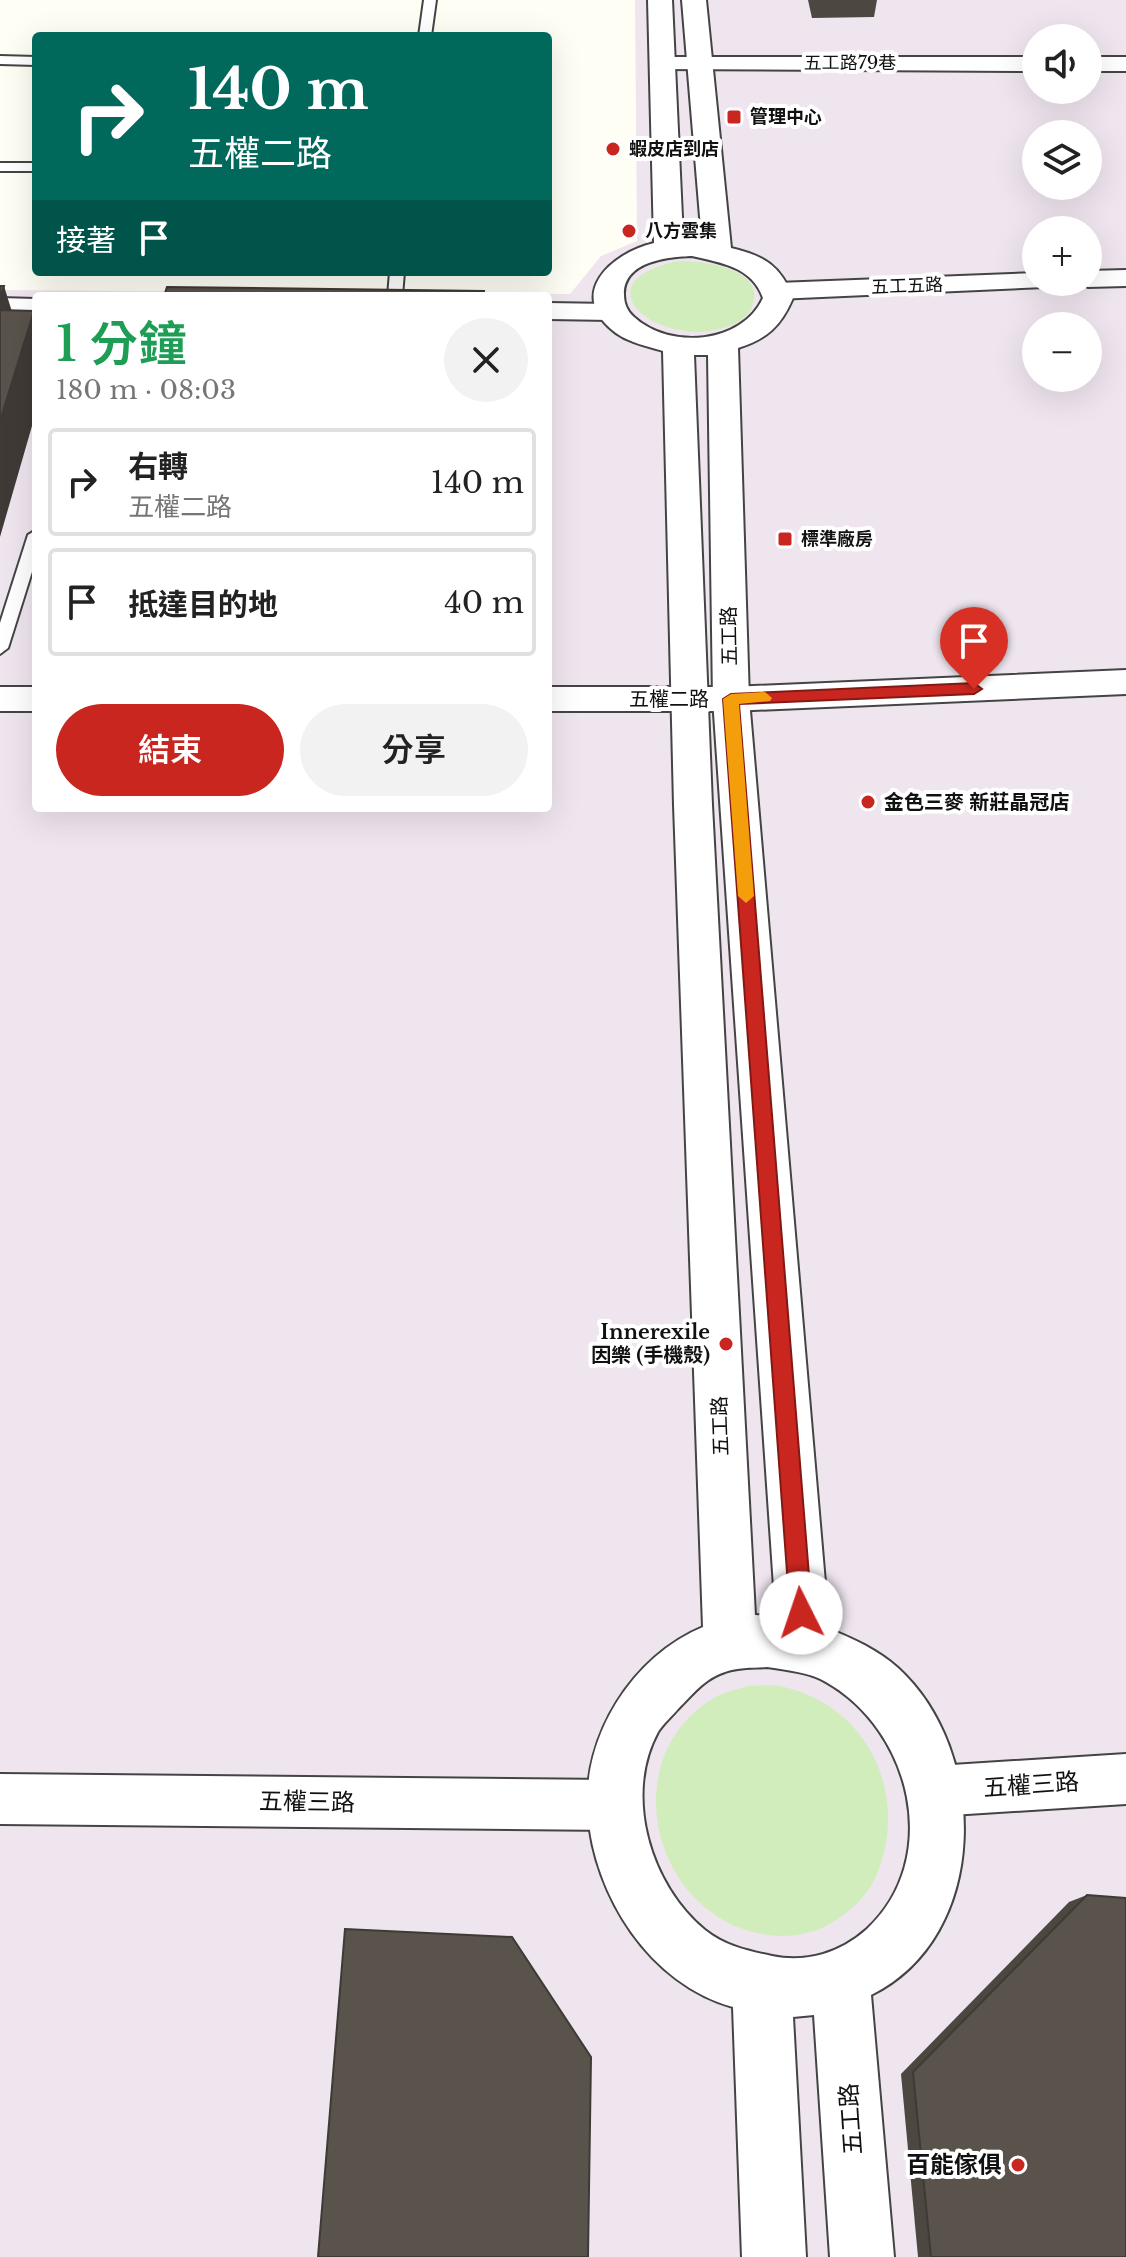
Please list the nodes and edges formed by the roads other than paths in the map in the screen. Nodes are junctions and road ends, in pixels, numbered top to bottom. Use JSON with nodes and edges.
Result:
{"nodes":[{"id":1,"x":430,"y":0,"type":"edge"},
{"id":2,"x":660,"y":0,"type":"edge"},
{"id":3,"x":694,"y":0,"type":"edge"},
{"id":4,"x":426,"y":32,"type":"edge"},
{"id":5,"x":0,"y":60,"type":"edge"},
{"id":6,"x":32,"y":61,"type":"edge"},
{"id":7,"x":700,"y":63,"type":"junction"},
{"id":8,"x":664,"y":64,"type":"junction"},
{"id":9,"x":1022,"y":64,"type":"edge"},
{"id":10,"x":1102,"y":64,"type":"edge"},
{"id":11,"x":1126,"y":64,"type":"edge"},
{"id":12,"x":0,"y":167,"type":"edge"},
{"id":13,"x":32,"y":167,"type":"edge"},
{"id":14,"x":669,"y":249,"type":"junction"},
{"id":15,"x":717,"y":250,"type":"junction"},
{"id":16,"x":1126,"y":278,"type":"edge"},
{"id":17,"x":1102,"y":279,"type":"edge"},
{"id":18,"x":1022,"y":282,"type":"edge"},
{"id":19,"x":777,"y":291,"type":"junction"},
{"id":20,"x":0,"y":306,"type":"edge"},
{"id":21,"x":32,"y":307,"type":"edge"},
{"id":22,"x":552,"y":311,"type":"edge"},
{"id":23,"x":611,"y":312,"type":"junction"},
{"id":24,"x":723,"y":344,"type":"junction"},
{"id":25,"x":678,"y":345,"type":"junction"},
{"id":26,"x":32,"y":548,"type":"edge"},
{"id":27,"x":0,"y":648,"type":"edge"},
{"id":28,"x":1126,"y":682,"type":"edge"},
{"id":29,"x":0,"y":699,"type":"edge"},
{"id":30,"x":32,"y":699,"type":"edge"},
{"id":31,"x":552,"y":699,"type":"edge"},
{"id":32,"x":689,"y":699,"type":"junction"},
{"id":33,"x":731,"y":699,"type":"junction"},
{"id":34,"x":730,"y":1644,"type":"junction"},
{"id":35,"x":804,"y":1645,"type":"junction"},
{"id":36,"x":1126,"y":1779,"type":"edge"},
{"id":37,"x":936,"y":1791,"type":"junction"},
{"id":38,"x":0,"y":1799,"type":"edge"},
{"id":39,"x":613,"y":1805,"type":"junction"},
{"id":40,"x":841,"y":1981,"type":"junction"},
{"id":41,"x":762,"y":1988,"type":"junction"},
{"id":42,"x":774,"y":2257,"type":"edge"},
{"id":43,"x":862,"y":2257,"type":"edge"}],
"edges":[{"from":1,"to":4,"type":"lane"},
{"from":2,"to":8,"type":"street"},
{"from":3,"to":7,"type":"street"},
{"from":5,"to":6,"type":"lane"},
{"from":7,"to":8,"type":"street","name":"五工路79巷"},
{"from":7,"to":9,"type":"street","name":"五工路79巷"},
{"from":7,"to":15,"type":"street"},
{"from":8,"to":14,"type":"street"},
{"from":10,"to":11,"type":"street"},
{"from":12,"to":13,"type":"lane"},
{"from":14,"to":15,"type":"street"},
{"from":14,"to":23,"type":"street"},
{"from":15,"to":19,"type":"street"},
{"from":16,"to":17,"type":"street"},
{"from":18,"to":19,"type":"street","name":"五工五路"},
{"from":19,"to":24,"type":"street"},
{"from":20,"to":21,"type":"street"},
{"from":22,"to":23,"type":"street"},
{"from":23,"to":25,"type":"street"},
{"from":24,"to":25,"type":"street"},
{"from":24,"to":33,"type":"street","name":"五工路"},
{"from":25,"to":32,"type":"street","name":"五工路"},
{"from":26,"to":27,"type":"lane"},
{"from":28,"to":33,"type":"street","name":"五權二路"},
{"from":29,"to":30,"type":"street"},
{"from":31,"to":32,"type":"street","name":"五權二路"},
{"from":32,"to":33,"type":"street","name":"五權二路"},
{"from":32,"to":34,"type":"street","name":"五工路"},
{"from":33,"to":35,"type":"street","name":"五工路"},
{"from":34,"to":35,"type":"street"},
{"from":34,"to":39,"type":"street"},
{"from":35,"to":37,"type":"street"},
{"from":36,"to":37,"type":"street","name":"五權三路"},
{"from":37,"to":40,"type":"street"},
{"from":38,"to":39,"type":"street","name":"五權三路"},
{"from":39,"to":41,"type":"street"},
{"from":40,"to":41,"type":"street"},
{"from":40,"to":43,"type":"street","name":"五工路"},
{"from":41,"to":42,"type":"street"}]}
